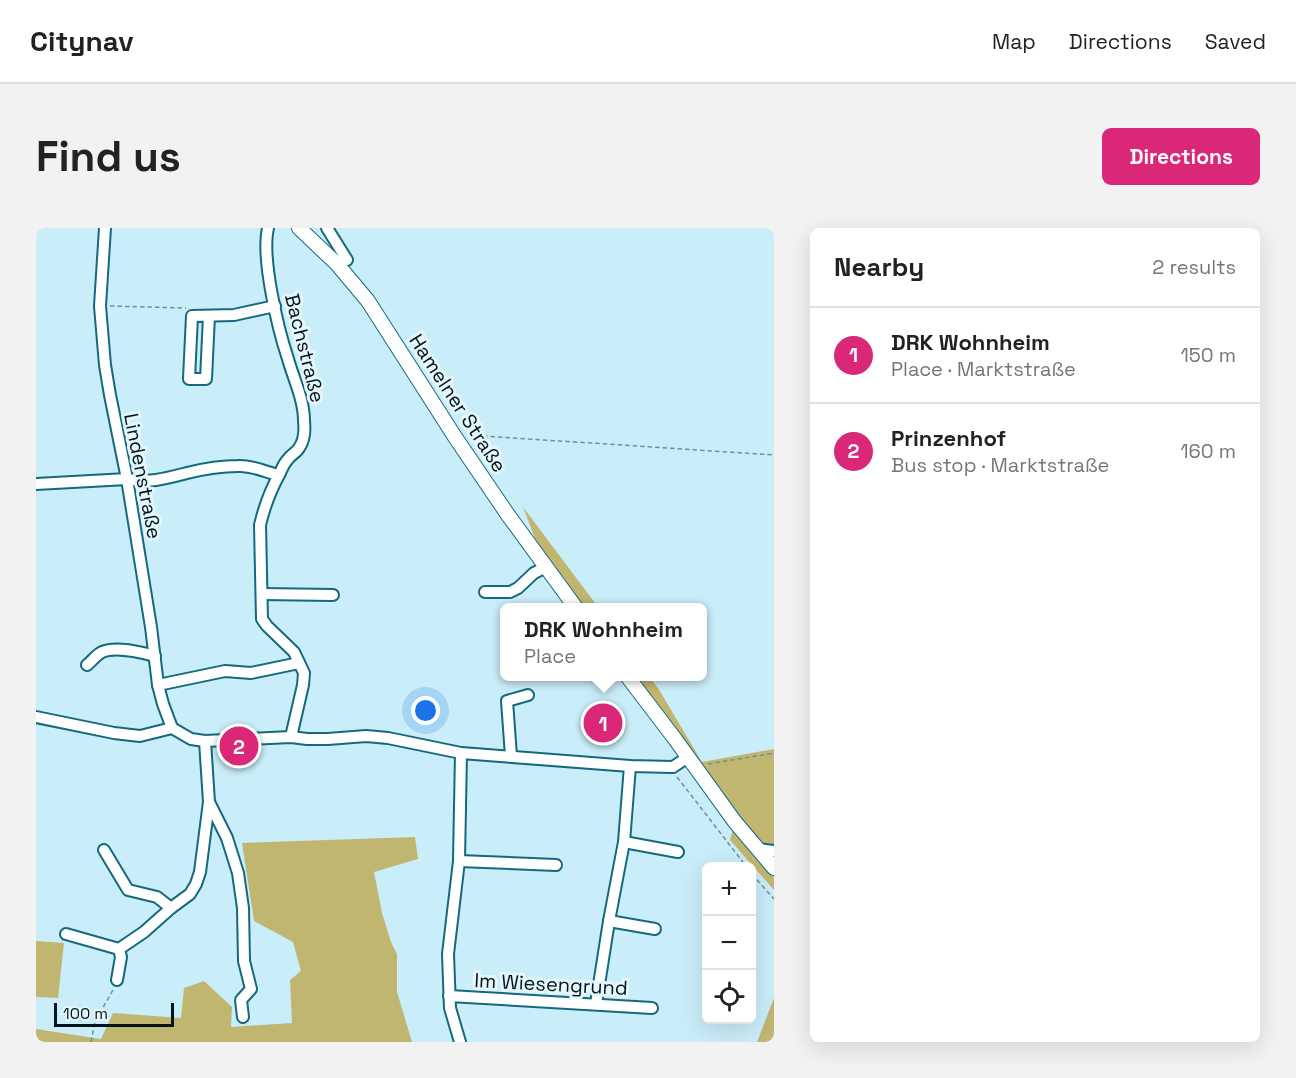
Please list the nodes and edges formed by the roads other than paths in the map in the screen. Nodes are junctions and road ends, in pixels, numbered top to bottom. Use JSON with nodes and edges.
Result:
{"nodes":[{"id":1,"x":105,"y":228,"type":"edge"},
{"id":2,"x":268,"y":228,"type":"edge"},
{"id":3,"x":299,"y":228,"type":"edge"},
{"id":4,"x":327,"y":228,"type":"edge"},
{"id":5,"x":347,"y":260,"type":"dead end"},
{"id":6,"x":275,"y":306,"type":"junction"},
{"id":7,"x":209,"y":316,"type":"junction"},
{"id":8,"x":278,"y":475,"type":"junction"},
{"id":9,"x":127,"y":479,"type":"junction"},
{"id":10,"x":36,"y":484,"type":"edge"},
{"id":11,"x":546,"y":567,"type":"junction"},
{"id":12,"x":485,"y":592,"type":"dead end"},
{"id":13,"x":262,"y":594,"type":"junction"},
{"id":14,"x":333,"y":595,"type":"dead end"},
{"id":15,"x":572,"y":603,"type":"edge"},
{"id":16,"x":155,"y":656,"type":"junction"},
{"id":17,"x":299,"y":663,"type":"junction"},
{"id":18,"x":87,"y":665,"type":"dead end"},
{"id":19,"x":631,"y":681,"type":"edge"},
{"id":20,"x":158,"y":685,"type":"junction"},
{"id":21,"x":528,"y":695,"type":"dead end"},
{"id":22,"x":36,"y":717,"type":"edge"},
{"id":23,"x":176,"y":730,"type":"junction"},
{"id":24,"x":291,"y":737,"type":"junction"},
{"id":25,"x":206,"y":741,"type":"junction"},
{"id":26,"x":461,"y":753,"type":"junction"},
{"id":27,"x":511,"y":756,"type":"junction"},
{"id":28,"x":692,"y":762,"type":"junction"},
{"id":29,"x":630,"y":766,"type":"junction"},
{"id":30,"x":209,"y":802,"type":"junction"},
{"id":31,"x":624,"y":842,"type":"junction"},
{"id":32,"x":757,"y":849,"type":"junction"},
{"id":33,"x":104,"y":850,"type":"dead end"},
{"id":34,"x":774,"y":851,"type":"edge"},
{"id":35,"x":678,"y":852,"type":"dead end"},
{"id":36,"x":459,"y":861,"type":"junction"},
{"id":37,"x":556,"y":865,"type":"dead end"},
{"id":38,"x":774,"y":868,"type":"edge"},
{"id":39,"x":171,"y":908,"type":"junction"},
{"id":40,"x":609,"y":921,"type":"junction"},
{"id":41,"x":655,"y":929,"type":"dead end"},
{"id":42,"x":66,"y":933,"type":"dead end"},
{"id":43,"x":119,"y":949,"type":"junction"},
{"id":44,"x":117,"y":980,"type":"road end"},
{"id":45,"x":449,"y":996,"type":"junction"},
{"id":46,"x":596,"y":1004,"type":"junction"},
{"id":47,"x":652,"y":1008,"type":"dead end"},
{"id":48,"x":243,"y":1017,"type":"dead end"},
{"id":49,"x":460,"y":1042,"type":"edge"}],
"edges":[{"from":1,"to":9,"type":"street","name":"Lindenstraße"},
{"from":2,"to":6,"type":"street","name":"Bachstraße"},
{"from":3,"to":11,"type":"main road","name":"Hamelner Straße"},
{"from":4,"to":5,"type":"street"},
{"from":6,"to":7,"type":"street"},
{"from":6,"to":8,"type":"street","name":"Bachstraße"},
{"from":7,"to":7,"type":"street"},
{"from":8,"to":9,"type":"street"},
{"from":8,"to":13,"type":"street","name":"Bachstraße"},
{"from":9,"to":10,"type":"street"},
{"from":9,"to":16,"type":"street","name":"Lindenstraße"},
{"from":11,"to":12,"type":"street"},
{"from":11,"to":15,"type":"main road","name":"Hamelner Straße"},
{"from":13,"to":14,"type":"street"},
{"from":13,"to":17,"type":"street","name":"Bachstraße"},
{"from":16,"to":18,"type":"street"},
{"from":16,"to":20,"type":"street","name":"Lindenstraße"},
{"from":17,"to":20,"type":"street"},
{"from":17,"to":24,"type":"street"},
{"from":19,"to":28,"type":"main road"},
{"from":20,"to":23,"type":"street","name":"Lindenstraße"},
{"from":21,"to":27,"type":"street"},
{"from":22,"to":23,"type":"street"},
{"from":23,"to":25,"type":"street"},
{"from":24,"to":25,"type":"street"},
{"from":24,"to":26,"type":"street"},
{"from":25,"to":30,"type":"street"},
{"from":26,"to":27,"type":"street"},
{"from":26,"to":36,"type":"street"},
{"from":27,"to":29,"type":"street"},
{"from":28,"to":29,"type":"street"},
{"from":28,"to":32,"type":"main road"},
{"from":29,"to":31,"type":"street"},
{"from":30,"to":39,"type":"street"},
{"from":30,"to":48,"type":"street"},
{"from":31,"to":35,"type":"street"},
{"from":31,"to":40,"type":"street"},
{"from":32,"to":34,"type":"street"},
{"from":32,"to":38,"type":"main road"},
{"from":33,"to":39,"type":"street"},
{"from":36,"to":37,"type":"street"},
{"from":36,"to":45,"type":"street"},
{"from":39,"to":43,"type":"street"},
{"from":40,"to":41,"type":"street"},
{"from":40,"to":46,"type":"street"},
{"from":42,"to":43,"type":"street"},
{"from":43,"to":44,"type":"street"},
{"from":45,"to":46,"type":"street","name":"Im Wiesengrund"},
{"from":45,"to":49,"type":"street"},
{"from":46,"to":47,"type":"street","name":"Im Wiesengrund"}]}
